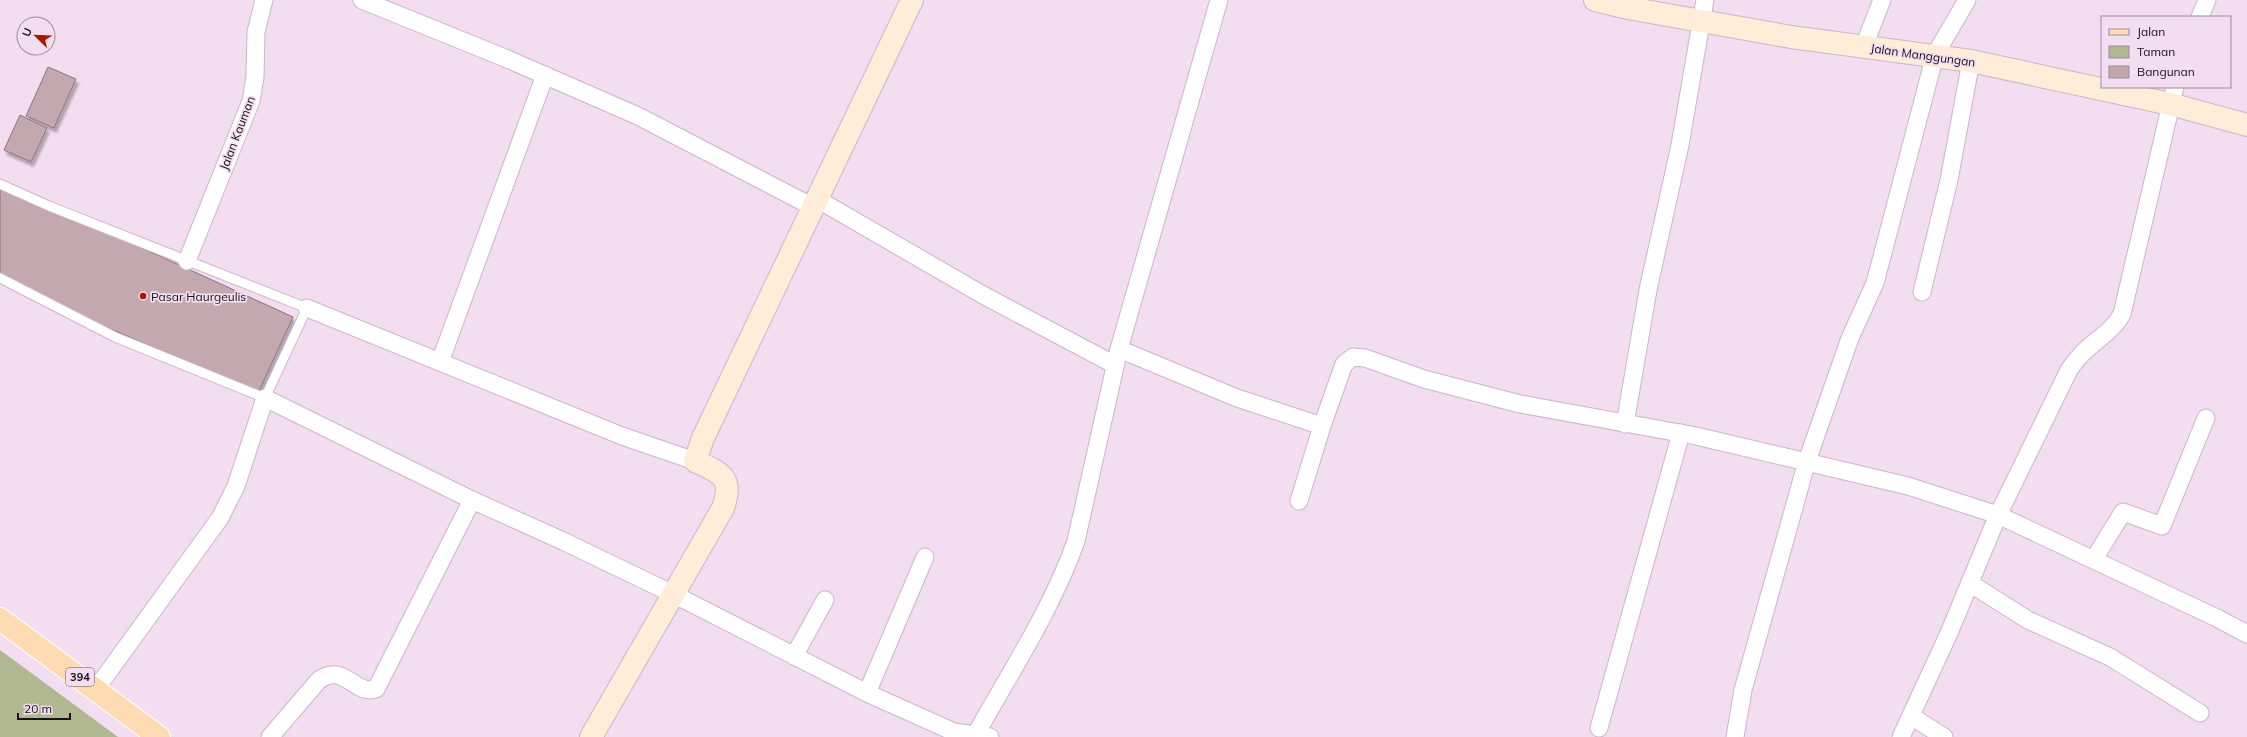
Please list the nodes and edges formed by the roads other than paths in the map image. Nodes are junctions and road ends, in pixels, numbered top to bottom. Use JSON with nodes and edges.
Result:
{"nodes":[{"id":1,"x":264,"y":0,"type":"edge"},
{"id":2,"x":362,"y":0,"type":"edge"},
{"id":3,"x":912,"y":0,"type":"edge"},
{"id":4,"x":1219,"y":0,"type":"edge"},
{"id":5,"x":1595,"y":0,"type":"edge"},
{"id":6,"x":1882,"y":0,"type":"edge"},
{"id":7,"x":1967,"y":0,"type":"edge"},
{"id":8,"x":2207,"y":0,"type":"edge"},
{"id":9,"x":1703,"y":10,"type":"edge"},
{"id":10,"x":2200,"y":16,"type":"edge"},
{"id":11,"x":1864,"y":46,"type":"junction"},
{"id":12,"x":1934,"y":55,"type":"junction"},
{"id":13,"x":1971,"y":61,"type":"junction"},
{"id":14,"x":545,"y":74,"type":"junction"},
{"id":15,"x":2101,"y":83,"type":"edge"},
{"id":16,"x":2131,"y":88,"type":"edge"},
{"id":17,"x":2172,"y":95,"type":"edge"},
{"id":18,"x":2247,"y":125,"type":"edge"},
{"id":19,"x":0,"y":184,"type":"edge"},
{"id":20,"x":815,"y":203,"type":"junction"},
{"id":21,"x":187,"y":261,"type":"junction"},
{"id":22,"x":0,"y":278,"type":"edge"},
{"id":23,"x":1922,"y":292,"type":"dead end"},
{"id":24,"x":307,"y":308,"type":"junction"},
{"id":25,"x":1117,"y":357,"type":"junction"},
{"id":26,"x":440,"y":362,"type":"junction"},
{"id":27,"x":265,"y":398,"type":"junction"},
{"id":28,"x":2206,"y":418,"type":"dead end"},
{"id":29,"x":1625,"y":424,"type":"junction"},
{"id":30,"x":1322,"y":426,"type":"junction"},
{"id":31,"x":1681,"y":434,"type":"junction"},
{"id":32,"x":695,"y":461,"type":"junction"},
{"id":33,"x":1807,"y":461,"type":"junction"},
{"id":34,"x":472,"y":500,"type":"junction"},
{"id":35,"x":1299,"y":501,"type":"dead end"},
{"id":36,"x":1998,"y":515,"type":"junction"},
{"id":37,"x":925,"y":557,"type":"dead end"},
{"id":38,"x":2094,"y":559,"type":"junction"},
{"id":39,"x":1971,"y":584,"type":"junction"},
{"id":40,"x":673,"y":594,"type":"junction"},
{"id":41,"x":825,"y":600,"type":"dead end"},
{"id":42,"x":0,"y":619,"type":"edge"},
{"id":43,"x":2247,"y":634,"type":"edge"},
{"id":44,"x":794,"y":656,"type":"junction"},
{"id":45,"x":96,"y":689,"type":"junction"},
{"id":46,"x":867,"y":693,"type":"junction"},
{"id":47,"x":2200,"y":713,"type":"dead end"},
{"id":48,"x":1911,"y":716,"type":"junction"},
{"id":49,"x":1599,"y":728,"type":"dead end"},
{"id":50,"x":952,"y":734,"type":"edge"},
{"id":51,"x":983,"y":735,"type":"edge"},
{"id":52,"x":159,"y":737,"type":"edge"},
{"id":53,"x":270,"y":737,"type":"edge"},
{"id":54,"x":591,"y":737,"type":"edge"},
{"id":55,"x":1735,"y":737,"type":"edge"},
{"id":56,"x":1901,"y":737,"type":"edge"},
{"id":57,"x":1944,"y":737,"type":"edge"}],
"edges":[{"from":1,"to":21,"type":"street","name":"Jalan Kauman"},
{"from":2,"to":14,"type":"street"},
{"from":3,"to":20,"type":"street"},
{"from":4,"to":25,"type":"street"},
{"from":5,"to":9,"type":"street","name":"Jalan Manggungan"},
{"from":6,"to":11,"type":"street"},
{"from":7,"to":12,"type":"street"},
{"from":8,"to":10,"type":"street"},
{"from":9,"to":11,"type":"street","name":"Jalan Manggungan"},
{"from":9,"to":29,"type":"street"},
{"from":11,"to":12,"type":"street","name":"Jalan Manggungan"},
{"from":12,"to":13,"type":"street","name":"Jalan Manggungan"},
{"from":12,"to":33,"type":"street"},
{"from":13,"to":15,"type":"street","name":"Jalan Manggungan"},
{"from":13,"to":23,"type":"street"},
{"from":14,"to":20,"type":"street"},
{"from":14,"to":26,"type":"street"},
{"from":16,"to":17,"type":"street","name":"Jalan Manggungan"},
{"from":17,"to":18,"type":"street","name":"Jalan Manggungan"},
{"from":17,"to":36,"type":"street"},
{"from":19,"to":21,"type":"lane"},
{"from":20,"to":25,"type":"street"},
{"from":20,"to":32,"type":"street"},
{"from":21,"to":24,"type":"lane"},
{"from":22,"to":27,"type":"lane"},
{"from":24,"to":26,"type":"street"},
{"from":24,"to":27,"type":"lane"},
{"from":25,"to":30,"type":"street"},
{"from":25,"to":51,"type":"street"},
{"from":26,"to":32,"type":"street"},
{"from":27,"to":34,"type":"street"},
{"from":27,"to":45,"type":"street"},
{"from":28,"to":38,"type":"street"},
{"from":29,"to":30,"type":"street"},
{"from":29,"to":31,"type":"street"},
{"from":30,"to":35,"type":"street"},
{"from":31,"to":33,"type":"street"},
{"from":31,"to":49,"type":"street"},
{"from":32,"to":40,"type":"street"},
{"from":33,"to":36,"type":"street"},
{"from":33,"to":55,"type":"street"},
{"from":34,"to":40,"type":"street"},
{"from":34,"to":53,"type":"street"},
{"from":36,"to":38,"type":"street"},
{"from":36,"to":39,"type":"street"},
{"from":37,"to":46,"type":"street"},
{"from":38,"to":43,"type":"street"},
{"from":39,"to":47,"type":"street"},
{"from":39,"to":48,"type":"street"},
{"from":40,"to":44,"type":"street"},
{"from":40,"to":54,"type":"street"},
{"from":41,"to":44,"type":"street"},
{"from":42,"to":45,"type":"main road","number":"394"},
{"from":44,"to":46,"type":"street"},
{"from":45,"to":52,"type":"main road","number":"394"},
{"from":46,"to":50,"type":"street"},
{"from":48,"to":56,"type":"street"},
{"from":48,"to":57,"type":"street"},
{"from":50,"to":51,"type":"street"}]}
